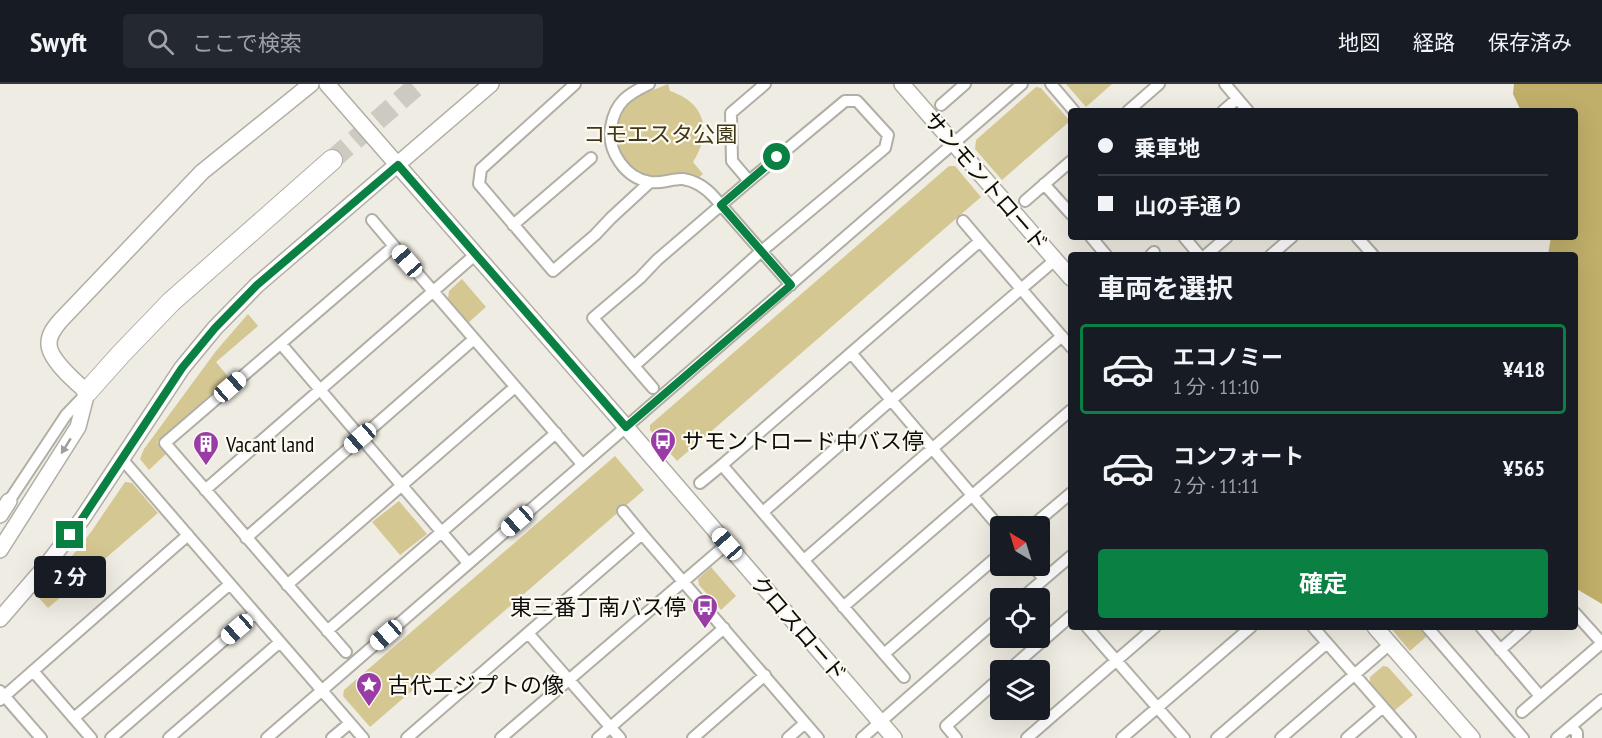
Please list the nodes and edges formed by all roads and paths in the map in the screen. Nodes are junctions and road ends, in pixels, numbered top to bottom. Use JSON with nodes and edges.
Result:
{"nodes":[{"id":1,"x":311,"y":84,"type":"edge"},
{"id":2,"x":327,"y":84,"type":"edge"},
{"id":3,"x":491,"y":84,"type":"edge"},
{"id":4,"x":575,"y":84,"type":"edge"},
{"id":5,"x":649,"y":84,"type":"edge"},
{"id":6,"x":902,"y":84,"type":"edge"},
{"id":7,"x":1022,"y":84,"type":"edge"},
{"id":8,"x":1051,"y":84,"type":"edge"},
{"id":9,"x":1159,"y":84,"type":"edge"},
{"id":10,"x":1225,"y":84,"type":"edge"},
{"id":11,"x":961,"y":85,"type":"edge"},
{"id":12,"x":759,"y":86,"type":"edge"},
{"id":13,"x":1238,"y":99,"type":"junction"},
{"id":14,"x":941,"y":105,"type":"dead end"},
{"id":15,"x":1071,"y":108,"type":"edge"},
{"id":16,"x":1131,"y":108,"type":"edge"},
{"id":17,"x":1227,"y":108,"type":"edge"},
{"id":18,"x":1246,"y":108,"type":"edge"},
{"id":19,"x":954,"y":143,"type":"junction"},
{"id":20,"x":591,"y":158,"type":"dead end"},
{"id":21,"x":332,"y":160,"type":"tunnel mouth"},
{"id":22,"x":1068,"y":164,"type":"edge"},
{"id":23,"x":398,"y":165,"type":"junction"},
{"id":24,"x":749,"y":181,"type":"junction"},
{"id":25,"x":650,"y":182,"type":"junction"},
{"id":26,"x":1044,"y":184,"type":"junction"},
{"id":27,"x":1025,"y":201,"type":"dead end"},
{"id":28,"x":721,"y":205,"type":"junction"},
{"id":29,"x":1068,"y":211,"type":"edge"},
{"id":30,"x":372,"y":220,"type":"dead end"},
{"id":31,"x":963,"y":221,"type":"dead end"},
{"id":32,"x":513,"y":225,"type":"junction"},
{"id":33,"x":1094,"y":240,"type":"edge"},
{"id":34,"x":1186,"y":240,"type":"edge"},
{"id":35,"x":1224,"y":240,"type":"edge"},
{"id":36,"x":1288,"y":240,"type":"edge"},
{"id":37,"x":1360,"y":240,"type":"edge"},
{"id":38,"x":980,"y":241,"type":"junction"},
{"id":39,"x":394,"y":246,"type":"junction"},
{"id":40,"x":762,"y":251,"type":"junction"},
{"id":41,"x":1104,"y":252,"type":"edge"},
{"id":42,"x":1196,"y":252,"type":"edge"},
{"id":43,"x":1210,"y":252,"type":"edge"},
{"id":44,"x":1274,"y":252,"type":"edge"},
{"id":45,"x":1370,"y":252,"type":"edge"},
{"id":46,"x":476,"y":254,"type":"junction"},
{"id":47,"x":1055,"y":260,"type":"junction"},
{"id":48,"x":1068,"y":275,"type":"edge"},
{"id":49,"x":791,"y":285,"type":"junction"},
{"id":50,"x":1021,"y":289,"type":"junction"},
{"id":51,"x":433,"y":291,"type":"junction"},
{"id":52,"x":1062,"y":336,"type":"junction"},
{"id":53,"x":474,"y":339,"type":"junction"},
{"id":54,"x":1068,"y":343,"type":"edge"},
{"id":55,"x":281,"y":344,"type":"junction"},
{"id":56,"x":851,"y":353,"type":"junction"},
{"id":57,"x":634,"y":366,"type":"junction"},
{"id":58,"x":515,"y":387,"type":"junction"},
{"id":59,"x":653,"y":388,"type":"dead end"},
{"id":60,"x":320,"y":391,"type":"junction"},
{"id":61,"x":87,"y":392,"type":"junction"},
{"id":62,"x":891,"y":400,"type":"junction"},
{"id":63,"x":1068,"y":413,"type":"edge"},
{"id":64,"x":626,"y":427,"type":"junction"},
{"id":65,"x":556,"y":433,"type":"junction"},
{"id":66,"x":360,"y":438,"type":"junction"},
{"id":67,"x":933,"y":448,"type":"junction"},
{"id":68,"x":122,"y":459,"type":"junction"},
{"id":69,"x":582,"y":464,"type":"junction"},
{"id":70,"x":722,"y":465,"type":"junction"},
{"id":71,"x":700,"y":483,"type":"dead end"},
{"id":72,"x":400,"y":485,"type":"junction"},
{"id":73,"x":205,"y":490,"type":"junction"},
{"id":74,"x":972,"y":495,"type":"junction"},
{"id":75,"x":1068,"y":496,"type":"edge"},
{"id":76,"x":9,"y":501,"type":"joint"},
{"id":77,"x":623,"y":511,"type":"dead end"},
{"id":78,"x":763,"y":512,"type":"junction"},
{"id":79,"x":0,"y":515,"type":"edge"},
{"id":80,"x":990,"y":516,"type":"edge"},
{"id":81,"x":1044,"y":516,"type":"edge"},
{"id":82,"x":442,"y":532,"type":"junction"},
{"id":83,"x":642,"y":534,"type":"junction"},
{"id":84,"x":188,"y":535,"type":"junction"},
{"id":85,"x":246,"y":538,"type":"junction"},
{"id":86,"x":727,"y":544,"type":"junction"},
{"id":87,"x":0,"y":550,"type":"edge"},
{"id":88,"x":1068,"y":559,"type":"edge"},
{"id":89,"x":804,"y":560,"type":"junction"},
{"id":90,"x":468,"y":563,"type":"junction"},
{"id":91,"x":990,"y":563,"type":"edge"},
{"id":92,"x":1041,"y":576,"type":"edge"},
{"id":93,"x":1044,"y":579,"type":"junction"},
{"id":94,"x":684,"y":582,"type":"junction"},
{"id":95,"x":230,"y":584,"type":"junction"},
{"id":96,"x":287,"y":585,"type":"junction"},
{"id":97,"x":1034,"y":588,"type":"edge"},
{"id":98,"x":843,"y":607,"type":"junction"},
{"id":99,"x":255,"y":613,"type":"junction"},
{"id":100,"x":1578,"y":616,"type":"edge"},
{"id":101,"x":0,"y":619,"type":"edge"},
{"id":102,"x":1068,"y":619,"type":"edge"},
{"id":103,"x":990,"y":626,"type":"edge"},
{"id":104,"x":724,"y":628,"type":"junction"},
{"id":105,"x":1090,"y":630,"type":"edge"},
{"id":106,"x":1151,"y":630,"type":"edge"},
{"id":107,"x":1248,"y":630,"type":"edge"},
{"id":108,"x":1316,"y":630,"type":"edge"},
{"id":109,"x":1378,"y":630,"type":"edge"},
{"id":110,"x":1430,"y":630,"type":"edge"},
{"id":111,"x":1483,"y":630,"type":"edge"},
{"id":112,"x":1523,"y":630,"type":"edge"},
{"id":113,"x":327,"y":631,"type":"junction"},
{"id":114,"x":528,"y":633,"type":"junction"},
{"id":115,"x":280,"y":642,"type":"junction"},
{"id":116,"x":1327,"y":643,"type":"junction"},
{"id":117,"x":1602,"y":643,"type":"edge"},
{"id":118,"x":1390,"y":644,"type":"junction"},
{"id":119,"x":1500,"y":650,"type":"junction"},
{"id":120,"x":346,"y":652,"type":"dead end"},
{"id":121,"x":884,"y":654,"type":"junction"},
{"id":122,"x":1020,"y":660,"type":"edge"},
{"id":123,"x":1116,"y":660,"type":"junction"},
{"id":124,"x":33,"y":671,"type":"junction"},
{"id":125,"x":1355,"y":674,"type":"junction"},
{"id":126,"x":765,"y":675,"type":"junction"},
{"id":127,"x":904,"y":677,"type":"dead end"},
{"id":128,"x":569,"y":680,"type":"junction"},
{"id":129,"x":990,"y":687,"type":"edge"},
{"id":130,"x":322,"y":690,"type":"junction"},
{"id":131,"x":2,"y":695,"type":"edge"},
{"id":132,"x":1540,"y":696,"type":"junction"},
{"id":133,"x":1602,"y":700,"type":"edge"},
{"id":134,"x":1383,"y":706,"type":"junction"},
{"id":135,"x":1157,"y":708,"type":"junction"},
{"id":136,"x":1522,"y":712,"type":"dead end"},
{"id":137,"x":74,"y":718,"type":"junction"},
{"id":138,"x":880,"y":722,"type":"junction"},
{"id":139,"x":350,"y":723,"type":"junction"},
{"id":140,"x":806,"y":723,"type":"junction"},
{"id":141,"x":1571,"y":726,"type":"junction"},
{"id":142,"x":610,"y":728,"type":"junction"},
{"id":143,"x":414,"y":736,"type":"edge"},
{"id":144,"x":41,"y":738,"type":"edge"},
{"id":145,"x":91,"y":738,"type":"edge"},
{"id":146,"x":111,"y":738,"type":"edge"},
{"id":147,"x":170,"y":738,"type":"edge"},
{"id":148,"x":267,"y":738,"type":"edge"},
{"id":149,"x":332,"y":738,"type":"edge"},
{"id":150,"x":363,"y":738,"type":"edge"},
{"id":151,"x":501,"y":738,"type":"edge"},
{"id":152,"x":598,"y":738,"type":"edge"},
{"id":153,"x":620,"y":738,"type":"edge"},
{"id":154,"x":693,"y":738,"type":"edge"},
{"id":155,"x":788,"y":738,"type":"edge"},
{"id":156,"x":818,"y":738,"type":"edge"},
{"id":157,"x":862,"y":738,"type":"edge"},
{"id":158,"x":894,"y":738,"type":"edge"},
{"id":159,"x":956,"y":738,"type":"edge"},
{"id":160,"x":1027,"y":738,"type":"edge"},
{"id":161,"x":1122,"y":738,"type":"edge"},
{"id":162,"x":1184,"y":738,"type":"edge"},
{"id":163,"x":1217,"y":738,"type":"edge"},
{"id":164,"x":1281,"y":738,"type":"edge"},
{"id":165,"x":1347,"y":738,"type":"edge"},
{"id":166,"x":1410,"y":738,"type":"edge"},
{"id":167,"x":1472,"y":738,"type":"edge"},
{"id":168,"x":1523,"y":738,"type":"edge"},
{"id":169,"x":1557,"y":738,"type":"edge"},
{"id":170,"x":1577,"y":738,"type":"edge"}],
"edges":[{"from":1,"to":61,"type":"street"},
{"from":2,"to":23,"type":"street","name":"クロスロード"},
{"from":3,"to":23,"type":"street"},
{"from":4,"to":32,"type":"street"},
{"from":5,"to":25,"type":"street"},
{"from":6,"to":19,"type":"street","name":"サンモントロード"},
{"from":7,"to":19,"type":"street"},
{"from":8,"to":15,"type":"street"},
{"from":9,"to":16,"type":"street"},
{"from":10,"to":13,"type":"street"},
{"from":11,"to":14,"type":"street"},
{"from":12,"to":24,"type":"street"},
{"from":13,"to":17,"type":"street"},
{"from":13,"to":18,"type":"street"},
{"from":19,"to":47,"type":"street","name":"サンモントロード"},
{"from":19,"to":49,"type":"street"},
{"from":20,"to":32,"type":"street"},
{"from":21,"to":61,"type":"highway"},
{"from":22,"to":26,"type":"street"},
{"from":23,"to":46,"type":"street","name":"クロスロード"},
{"from":23,"to":68,"type":"street"},
{"from":24,"to":28,"type":"street"},
{"from":24,"to":40,"type":"street"},
{"from":25,"to":28,"type":"street"},
{"from":25,"to":32,"type":"street"},
{"from":26,"to":27,"type":"street"},
{"from":26,"to":29,"type":"street"},
{"from":28,"to":40,"type":"street"},
{"from":28,"to":57,"type":"street"},
{"from":30,"to":39,"type":"street"},
{"from":31,"to":38,"type":"street"},
{"from":33,"to":41,"type":"street"},
{"from":34,"to":42,"type":"street"},
{"from":35,"to":43,"type":"street"},
{"from":36,"to":44,"type":"street"},
{"from":37,"to":45,"type":"street"},
{"from":38,"to":50,"type":"street"},
{"from":38,"to":56,"type":"street"},
{"from":39,"to":51,"type":"street"},
{"from":39,"to":55,"type":"street"},
{"from":40,"to":49,"type":"street"},
{"from":40,"to":57,"type":"street"},
{"from":46,"to":51,"type":"street"},
{"from":46,"to":64,"type":"street","name":"クロスロード"},
{"from":47,"to":48,"type":"street","name":"サンモントロード"},
{"from":47,"to":50,"type":"street"},
{"from":49,"to":64,"type":"street"},
{"from":50,"to":52,"type":"street"},
{"from":50,"to":62,"type":"street"},
{"from":51,"to":53,"type":"street"},
{"from":51,"to":60,"type":"street"},
{"from":52,"to":54,"type":"street"},
{"from":52,"to":67,"type":"street"},
{"from":53,"to":58,"type":"street"},
{"from":53,"to":66,"type":"street"},
{"from":55,"to":60,"type":"street"},
{"from":55,"to":73,"type":"street"},
{"from":56,"to":62,"type":"street"},
{"from":56,"to":70,"type":"street"},
{"from":57,"to":59,"type":"street"},
{"from":58,"to":65,"type":"street"},
{"from":58,"to":72,"type":"street"},
{"from":60,"to":66,"type":"street"},
{"from":60,"to":73,"type":"street"},
{"from":61,"to":76,"type":"street"},
{"from":61,"to":87,"type":"street","one_way":true},
{"from":62,"to":67,"type":"street"},
{"from":62,"to":78,"type":"street"},
{"from":63,"to":74,"type":"street"},
{"from":64,"to":69,"type":"street"},
{"from":64,"to":86,"type":"street","name":"クロスロード"},
{"from":65,"to":69,"type":"street"},
{"from":65,"to":82,"type":"street"},
{"from":66,"to":72,"type":"street"},
{"from":66,"to":85,"type":"street"},
{"from":67,"to":74,"type":"street"},
{"from":67,"to":89,"type":"street"},
{"from":68,"to":84,"type":"street"},
{"from":68,"to":101,"type":"street"},
{"from":69,"to":90,"type":"street"},
{"from":70,"to":71,"type":"street"},
{"from":70,"to":78,"type":"street"},
{"from":72,"to":82,"type":"street"},
{"from":72,"to":96,"type":"street"},
{"from":73,"to":85,"type":"street"},
{"from":74,"to":80,"type":"street"},
{"from":74,"to":98,"type":"street"},
{"from":75,"to":81,"type":"street"},
{"from":76,"to":79,"type":"street"},
{"from":77,"to":83,"type":"street"},
{"from":78,"to":89,"type":"street"},
{"from":82,"to":90,"type":"street"},
{"from":82,"to":113,"type":"street"},
{"from":83,"to":94,"type":"street"},
{"from":83,"to":114,"type":"street"},
{"from":84,"to":95,"type":"street"},
{"from":84,"to":124,"type":"street"},
{"from":85,"to":96,"type":"street"},
{"from":86,"to":94,"type":"street"},
{"from":86,"to":138,"type":"street","name":"クロスロード"},
{"from":88,"to":93,"type":"street"},
{"from":89,"to":98,"type":"street"},
{"from":90,"to":130,"type":"street"},
{"from":91,"to":121,"type":"street"},
{"from":92,"to":93,"type":"street"},
{"from":93,"to":97,"type":"street"},
{"from":94,"to":104,"type":"street"},
{"from":94,"to":128,"type":"street"},
{"from":95,"to":99,"type":"street"},
{"from":95,"to":137,"type":"street"},
{"from":96,"to":113,"type":"street"},
{"from":98,"to":121,"type":"street"},
{"from":99,"to":115,"type":"street"},
{"from":99,"to":146,"type":"street"},
{"from":100,"to":117,"type":"street"},
{"from":102,"to":122,"type":"street"},
{"from":103,"to":138,"type":"street"},
{"from":104,"to":126,"type":"street"},
{"from":104,"to":142,"type":"street"},
{"from":105,"to":123,"type":"street"},
{"from":106,"to":123,"type":"street"},
{"from":107,"to":135,"type":"street"},
{"from":108,"to":116,"type":"street"},
{"from":109,"to":118,"type":"street"},
{"from":110,"to":168,"type":"street"},
{"from":111,"to":119,"type":"street"},
{"from":112,"to":119,"type":"street"},
{"from":113,"to":120,"type":"street"},
{"from":114,"to":128,"type":"street"},
{"from":114,"to":143,"type":"street"},
{"from":115,"to":130,"type":"street"},
{"from":115,"to":147,"type":"street"},
{"from":116,"to":125,"type":"street"},
{"from":116,"to":163,"type":"street"},
{"from":117,"to":132,"type":"street"},
{"from":118,"to":125,"type":"street"},
{"from":118,"to":167,"type":"street"},
{"from":119,"to":132,"type":"street"},
{"from":121,"to":127,"type":"street"},
{"from":123,"to":135,"type":"street"},
{"from":123,"to":160,"type":"street"},
{"from":124,"to":131,"type":"street"},
{"from":124,"to":137,"type":"street"},
{"from":125,"to":134,"type":"street"},
{"from":125,"to":164,"type":"street"},
{"from":126,"to":140,"type":"street"},
{"from":126,"to":154,"type":"street"},
{"from":128,"to":142,"type":"street"},
{"from":128,"to":151,"type":"street"},
{"from":129,"to":159,"type":"street"},
{"from":130,"to":139,"type":"street"},
{"from":130,"to":148,"type":"street"},
{"from":131,"to":144,"type":"street"},
{"from":132,"to":136,"type":"street"},
{"from":133,"to":141,"type":"street"},
{"from":134,"to":165,"type":"street"},
{"from":134,"to":166,"type":"street"},
{"from":135,"to":161,"type":"street"},
{"from":135,"to":162,"type":"street"},
{"from":137,"to":145,"type":"street"},
{"from":138,"to":157,"type":"street"},
{"from":138,"to":158,"type":"street","name":"クロスロード"},
{"from":139,"to":149,"type":"street"},
{"from":139,"to":150,"type":"street"},
{"from":140,"to":155,"type":"street"},
{"from":140,"to":156,"type":"street"},
{"from":141,"to":169,"type":"street"},
{"from":141,"to":170,"type":"street"},
{"from":142,"to":152,"type":"street"},
{"from":142,"to":153,"type":"street"}]}
